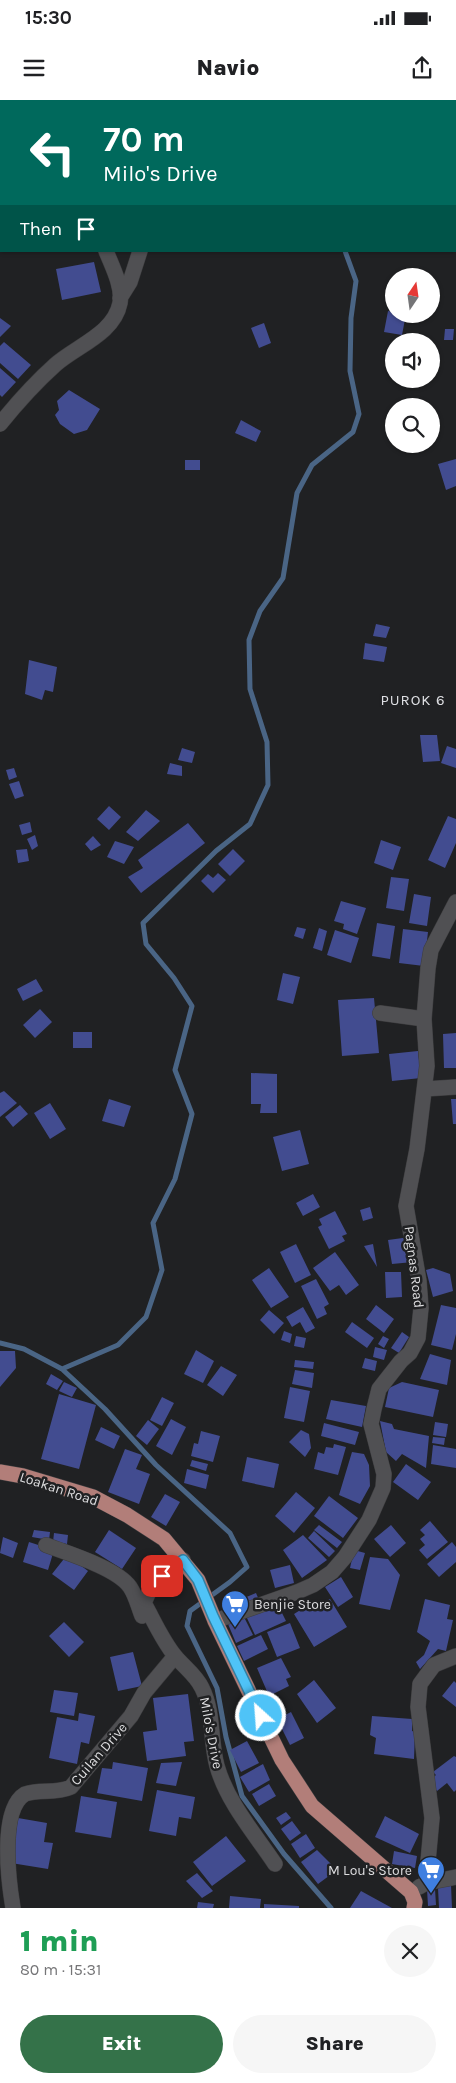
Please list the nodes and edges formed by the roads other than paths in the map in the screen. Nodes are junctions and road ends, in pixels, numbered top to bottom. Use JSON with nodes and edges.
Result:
{"nodes":[{"id":1,"x":106,"y":252,"type":"edge"},
{"id":2,"x":140,"y":252,"type":"edge"},
{"id":3,"x":119,"y":291,"type":"junction"},
{"id":4,"x":0,"y":424,"type":"edge"},
{"id":5,"x":456,"y":902,"type":"edge"},
{"id":6,"x":380,"y":1012,"type":"dead end"},
{"id":7,"x":424,"y":1018,"type":"junction"},
{"id":8,"x":456,"y":1087,"type":"edge"},
{"id":9,"x":425,"y":1089,"type":"junction"},
{"id":10,"x":0,"y":1472,"type":"edge"},
{"id":11,"x":46,"y":1545,"type":"dead end"},
{"id":12,"x":183,"y":1560,"type":"junction"},
{"id":13,"x":214,"y":1619,"type":"junction"},
{"id":14,"x":163,"y":1639,"type":"junction"},
{"id":15,"x":176,"y":1656,"type":"junction"},
{"id":16,"x":456,"y":1656,"type":"edge"},
{"id":17,"x":275,"y":1864,"type":"dead end"},
{"id":18,"x":456,"y":1877,"type":"edge"},
{"id":19,"x":426,"y":1883,"type":"junction"},
{"id":20,"x":411,"y":1892,"type":"junction"},
{"id":21,"x":13,"y":1908,"type":"edge"},
{"id":22,"x":414,"y":1908,"type":"edge"}],
"edges":[{"from":1,"to":3,"type":"street"},
{"from":2,"to":3,"type":"street"},
{"from":3,"to":4,"type":"street"},
{"from":5,"to":7,"type":"street","name":"Pagnas Road"},
{"from":6,"to":7,"type":"street"},
{"from":7,"to":9,"type":"street","name":"Pagnas Road"},
{"from":8,"to":9,"type":"street"},
{"from":9,"to":13,"type":"street","name":"Pagnas Road"},
{"from":10,"to":12,"type":"main road","name":"Loakan Road"},
{"from":11,"to":14,"type":"street"},
{"from":12,"to":13,"type":"main road","name":"Loakan Road"},
{"from":12,"to":14,"type":"street","name":"Milo's Drive"},
{"from":13,"to":20,"type":"main road","name":"Loakan Road"},
{"from":14,"to":15,"type":"street","name":"Milo's Drive"},
{"from":15,"to":17,"type":"street","name":"Milo's Drive"},
{"from":15,"to":21,"type":"street","name":"Cuilan Drive"},
{"from":16,"to":19,"type":"street"},
{"from":18,"to":19,"type":"street"},
{"from":19,"to":20,"type":"street"},
{"from":20,"to":22,"type":"main road"}]}
